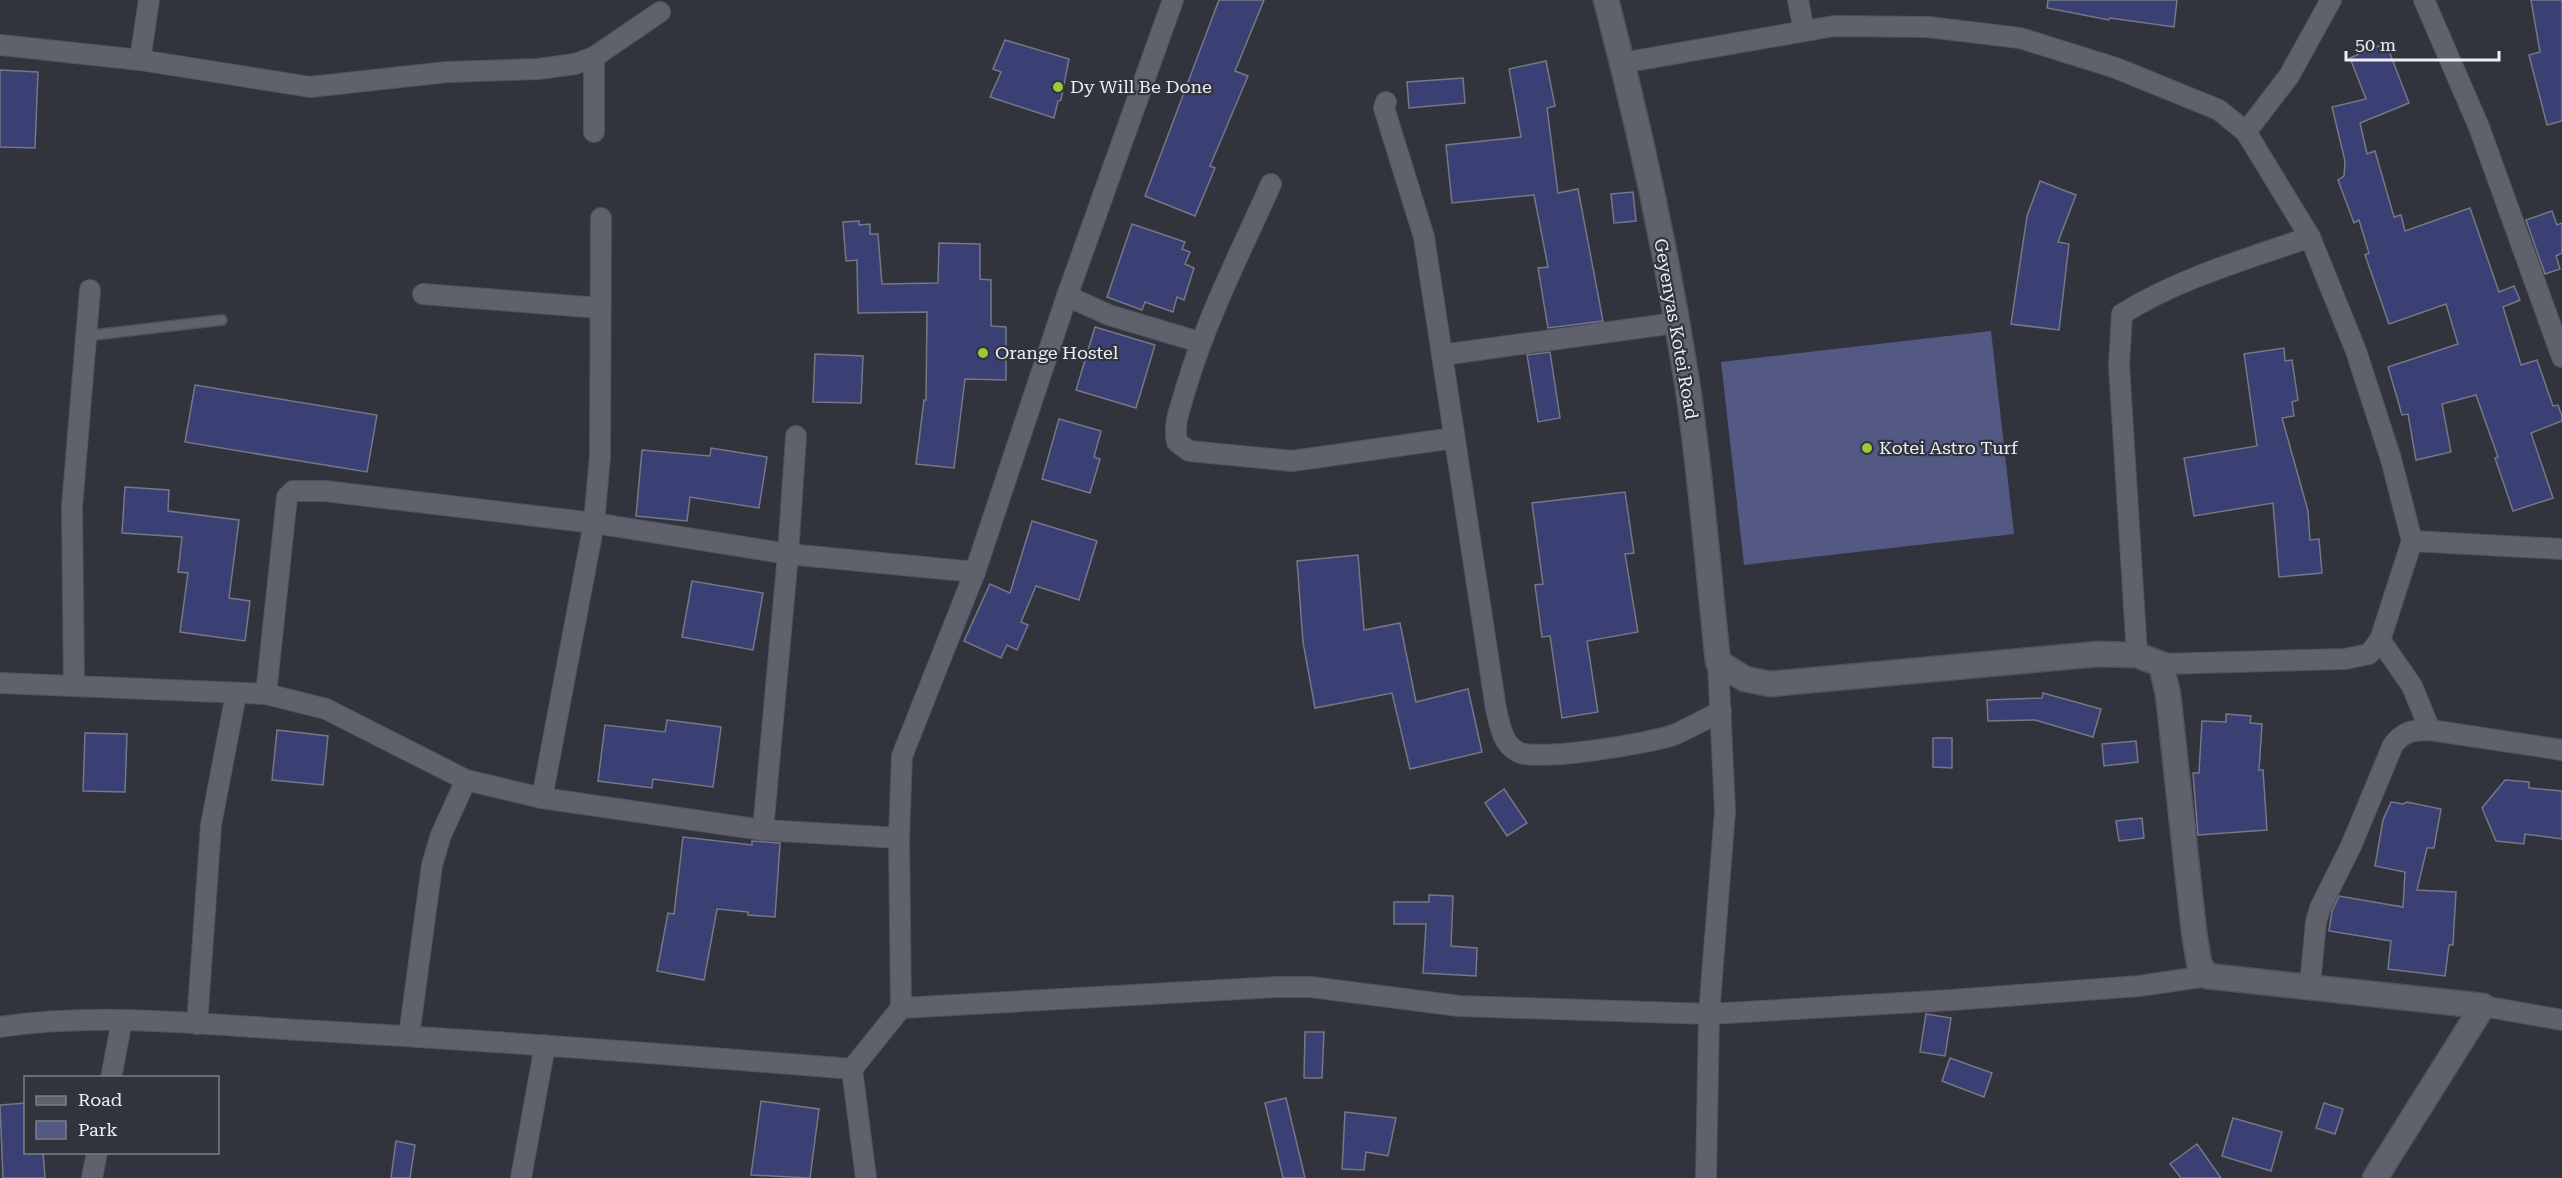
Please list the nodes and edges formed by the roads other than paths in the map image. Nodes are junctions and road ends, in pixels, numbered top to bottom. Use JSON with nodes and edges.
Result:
{"nodes":[{"id":1,"x":149,"y":0,"type":"edge"},
{"id":2,"x":1173,"y":0,"type":"edge"},
{"id":3,"x":1606,"y":0,"type":"edge"},
{"id":4,"x":1798,"y":0,"type":"edge"},
{"id":5,"x":2331,"y":0,"type":"edge"},
{"id":6,"x":2424,"y":0,"type":"edge"},
{"id":7,"x":660,"y":12,"type":"dead end"},
{"id":8,"x":1804,"y":31,"type":"junction"},
{"id":9,"x":0,"y":45,"type":"edge"},
{"id":10,"x":594,"y":57,"type":"junction"},
{"id":11,"x":140,"y":60,"type":"junction"},
{"id":12,"x":1623,"y":63,"type":"junction"},
{"id":13,"x":1386,"y":102,"type":"dead end"},
{"id":14,"x":594,"y":132,"type":"dead end"},
{"id":15,"x":2246,"y":132,"type":"junction"},
{"id":16,"x":1271,"y":184,"type":"dead end"},
{"id":17,"x":601,"y":218,"type":"dead end"},
{"id":18,"x":2310,"y":237,"type":"junction"},
{"id":19,"x":90,"y":290,"type":"dead end"},
{"id":20,"x":423,"y":294,"type":"dead end"},
{"id":21,"x":1067,"y":296,"type":"junction"},
{"id":22,"x":600,"y":308,"type":"junction"},
{"id":23,"x":222,"y":320,"type":"dead end"},
{"id":24,"x":1676,"y":323,"type":"junction"},
{"id":25,"x":85,"y":336,"type":"junction"},
{"id":26,"x":1199,"y":342,"type":"junction"},
{"id":27,"x":1442,"y":355,"type":"junction"},
{"id":28,"x":2562,"y":357,"type":"edge"},
{"id":29,"x":796,"y":436,"type":"dead end"},
{"id":30,"x":1454,"y":438,"type":"junction"},
{"id":31,"x":594,"y":523,"type":"junction"},
{"id":32,"x":2412,"y":541,"type":"junction"},
{"id":33,"x":2562,"y":549,"type":"edge"},
{"id":34,"x":788,"y":554,"type":"junction"},
{"id":35,"x":975,"y":572,"type":"junction"},
{"id":36,"x":2380,"y":640,"type":"junction"},
{"id":37,"x":2137,"y":655,"type":"junction"},
{"id":38,"x":1719,"y":662,"type":"junction"},
{"id":39,"x":2162,"y":664,"type":"junction"},
{"id":40,"x":0,"y":682,"type":"edge"},
{"id":41,"x":74,"y":685,"type":"junction"},
{"id":42,"x":236,"y":694,"type":"junction"},
{"id":43,"x":266,"y":694,"type":"junction"},
{"id":44,"x":1721,"y":711,"type":"junction"},
{"id":45,"x":2430,"y":730,"type":"junction"},
{"id":46,"x":2562,"y":750,"type":"edge"},
{"id":47,"x":466,"y":780,"type":"junction"},
{"id":48,"x":542,"y":798,"type":"junction"},
{"id":49,"x":763,"y":830,"type":"junction"},
{"id":50,"x":898,"y":838,"type":"junction"},
{"id":51,"x":2207,"y":976,"type":"junction"},
{"id":52,"x":2310,"y":985,"type":"junction"},
{"id":53,"x":2484,"y":1006,"type":"junction"},
{"id":54,"x":901,"y":1008,"type":"junction"},
{"id":55,"x":1709,"y":1014,"type":"junction"},
{"id":56,"x":122,"y":1020,"type":"junction"},
{"id":57,"x":2562,"y":1020,"type":"edge"},
{"id":58,"x":197,"y":1024,"type":"junction"},
{"id":59,"x":0,"y":1027,"type":"edge"},
{"id":60,"x":409,"y":1036,"type":"junction"},
{"id":61,"x":545,"y":1045,"type":"junction"},
{"id":62,"x":852,"y":1069,"type":"junction"},
{"id":63,"x":111,"y":1076,"type":"edge"},
{"id":64,"x":97,"y":1154,"type":"edge"},
{"id":65,"x":92,"y":1178,"type":"edge"},
{"id":66,"x":521,"y":1178,"type":"edge"},
{"id":67,"x":866,"y":1178,"type":"edge"},
{"id":68,"x":1706,"y":1178,"type":"edge"},
{"id":69,"x":2375,"y":1178,"type":"edge"}],
"edges":[{"from":1,"to":11,"type":"street"},
{"from":2,"to":21,"type":"street"},
{"from":3,"to":12,"type":"street","name":"Geyenyas Kotei Road"},
{"from":4,"to":8,"type":"street"},
{"from":5,"to":15,"type":"street"},
{"from":6,"to":28,"type":"street"},
{"from":7,"to":10,"type":"street"},
{"from":8,"to":12,"type":"street"},
{"from":8,"to":15,"type":"street"},
{"from":9,"to":11,"type":"street"},
{"from":10,"to":11,"type":"street"},
{"from":10,"to":14,"type":"street"},
{"from":12,"to":24,"type":"street","name":"Geyenyas Kotei Road"},
{"from":13,"to":27,"type":"street"},
{"from":15,"to":18,"type":"street"},
{"from":16,"to":26,"type":"street"},
{"from":17,"to":22,"type":"street"},
{"from":18,"to":32,"type":"street"},
{"from":18,"to":37,"type":"street"},
{"from":19,"to":25,"type":"street"},
{"from":20,"to":22,"type":"street"},
{"from":21,"to":26,"type":"street"},
{"from":21,"to":35,"type":"street"},
{"from":22,"to":31,"type":"street"},
{"from":23,"to":25,"type":"lane"},
{"from":24,"to":27,"type":"street"},
{"from":24,"to":38,"type":"street","name":"Geyenyas Kotei Road"},
{"from":25,"to":41,"type":"street"},
{"from":26,"to":30,"type":"street"},
{"from":27,"to":30,"type":"street"},
{"from":29,"to":34,"type":"street"},
{"from":30,"to":44,"type":"street"},
{"from":31,"to":34,"type":"street"},
{"from":31,"to":43,"type":"street"},
{"from":31,"to":48,"type":"street"},
{"from":32,"to":33,"type":"street"},
{"from":32,"to":36,"type":"street"},
{"from":34,"to":35,"type":"street"},
{"from":34,"to":49,"type":"street"},
{"from":35,"to":50,"type":"street"},
{"from":36,"to":39,"type":"street"},
{"from":36,"to":45,"type":"street"},
{"from":37,"to":38,"type":"street"},
{"from":37,"to":39,"type":"street"},
{"from":38,"to":44,"type":"street"},
{"from":39,"to":51,"type":"street"},
{"from":40,"to":41,"type":"street"},
{"from":41,"to":42,"type":"street"},
{"from":42,"to":43,"type":"street"},
{"from":42,"to":58,"type":"street"},
{"from":43,"to":47,"type":"street"},
{"from":44,"to":55,"type":"street"},
{"from":45,"to":46,"type":"street"},
{"from":45,"to":52,"type":"street"},
{"from":47,"to":48,"type":"street"},
{"from":47,"to":60,"type":"street"},
{"from":48,"to":49,"type":"street"},
{"from":49,"to":50,"type":"street"},
{"from":50,"to":54,"type":"street"},
{"from":51,"to":52,"type":"street"},
{"from":51,"to":55,"type":"street"},
{"from":52,"to":53,"type":"street"},
{"from":53,"to":57,"type":"street"},
{"from":53,"to":69,"type":"street"},
{"from":54,"to":55,"type":"street"},
{"from":54,"to":62,"type":"street"},
{"from":55,"to":68,"type":"street"},
{"from":56,"to":58,"type":"street"},
{"from":56,"to":59,"type":"street"},
{"from":56,"to":63,"type":"street"},
{"from":58,"to":60,"type":"street"},
{"from":60,"to":61,"type":"street"},
{"from":61,"to":62,"type":"street"},
{"from":61,"to":66,"type":"street"},
{"from":62,"to":67,"type":"street"},
{"from":64,"to":65,"type":"street"}]}
